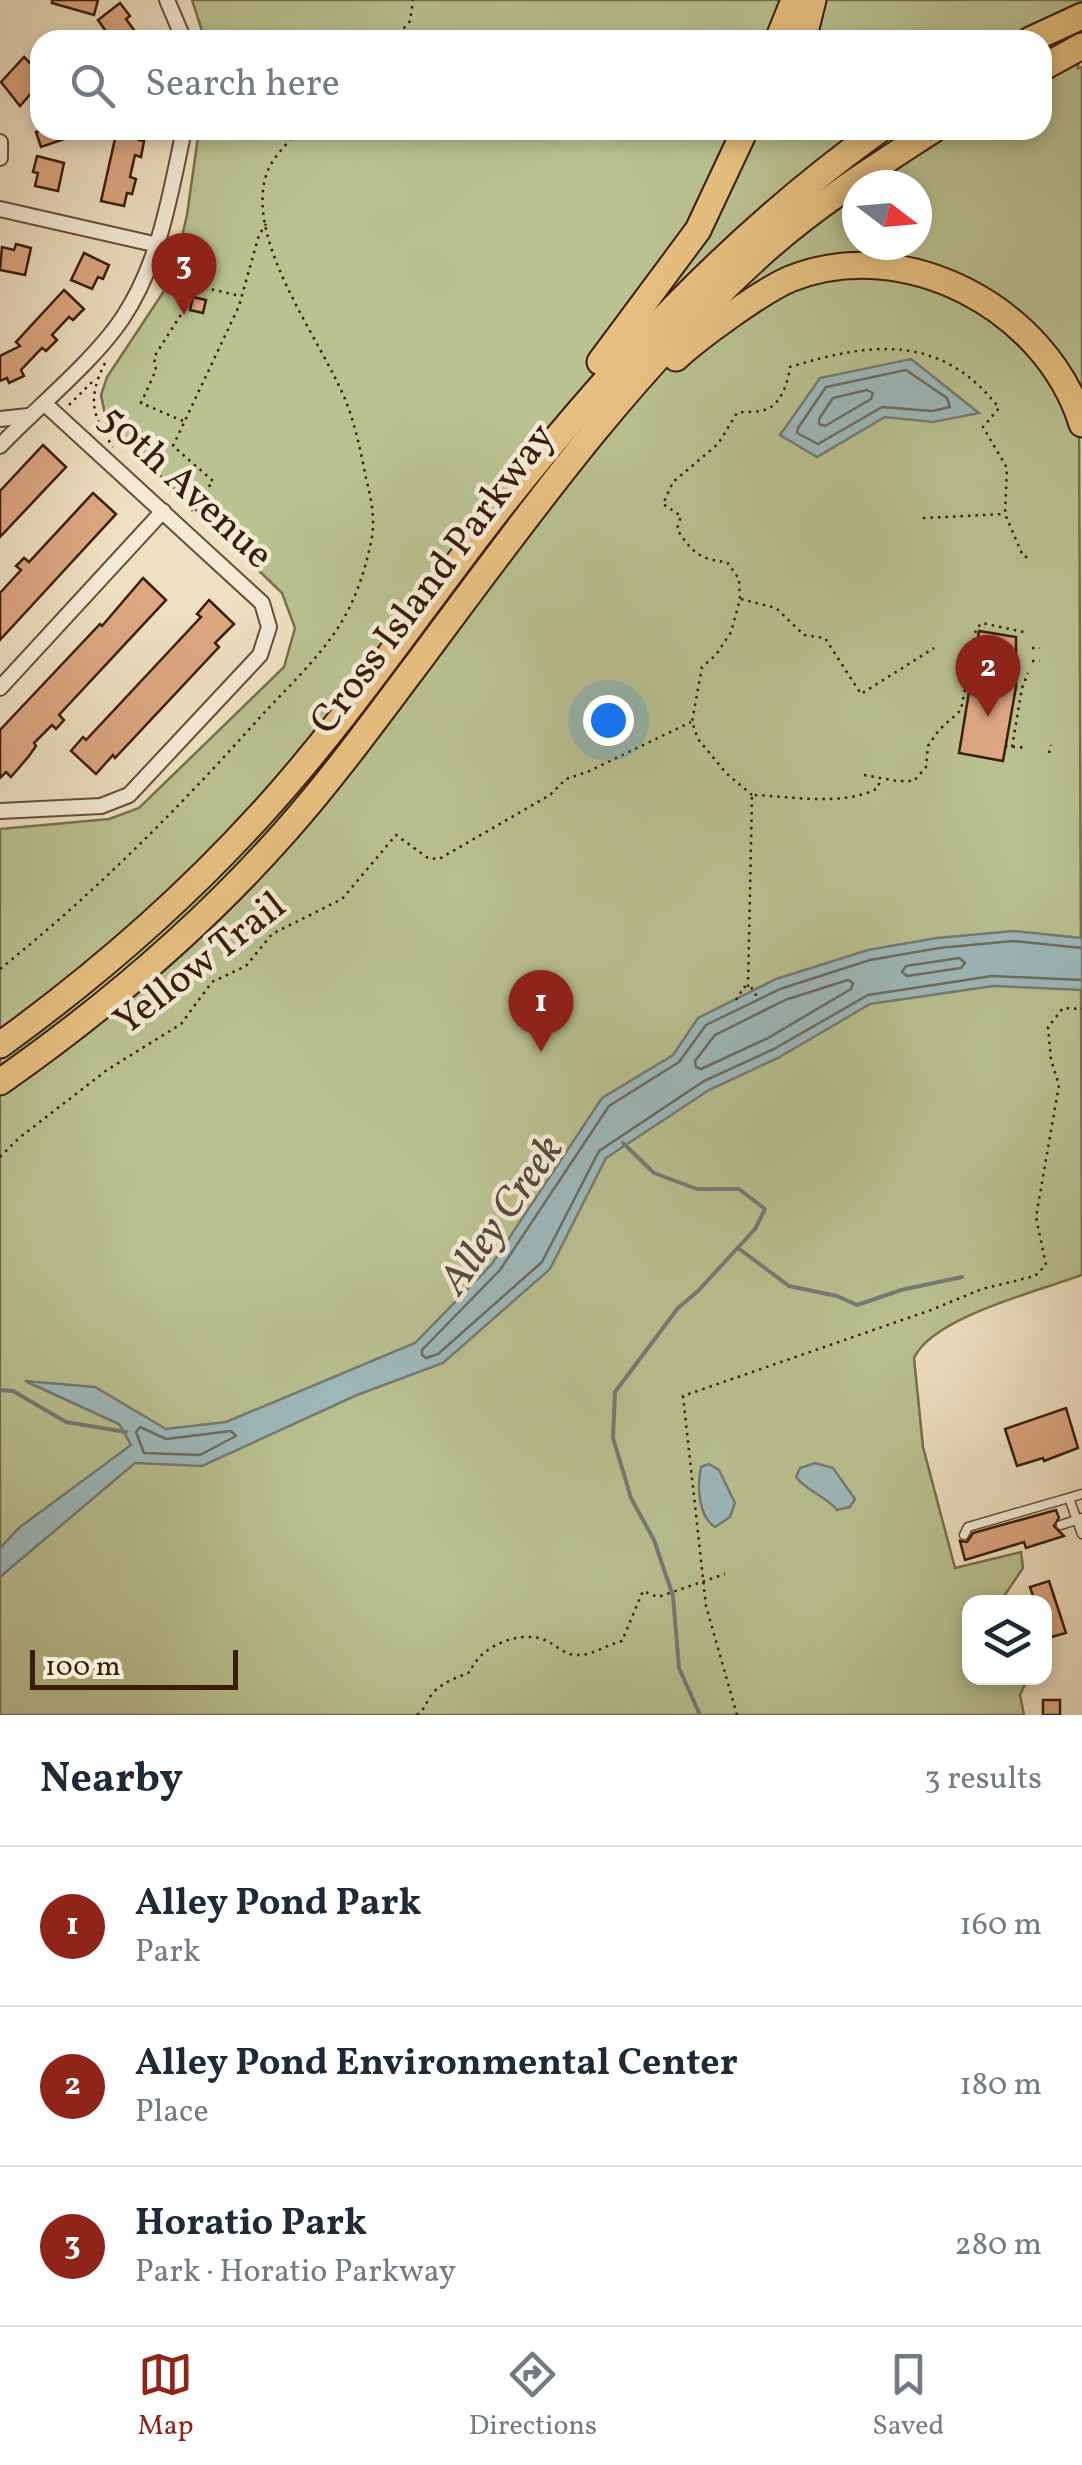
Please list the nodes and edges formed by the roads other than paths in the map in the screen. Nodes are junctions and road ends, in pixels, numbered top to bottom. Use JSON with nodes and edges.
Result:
{"nodes":[{"id":1,"x":794,"y":0,"type":"edge"},
{"id":2,"x":813,"y":0,"type":"edge"},
{"id":3,"x":166,"y":1,"type":"edge"},
{"id":4,"x":1082,"y":16,"type":"edge"},
{"id":5,"x":179,"y":30,"type":"edge"},
{"id":6,"x":782,"y":30,"type":"edge"},
{"id":7,"x":803,"y":30,"type":"edge"},
{"id":8,"x":1052,"y":30,"type":"edge"},
{"id":9,"x":1082,"y":46,"type":"edge"},
{"id":10,"x":1052,"y":62,"type":"edge"},
{"id":11,"x":182,"y":140,"type":"edge"},
{"id":12,"x":740,"y":140,"type":"edge"},
{"id":13,"x":865,"y":140,"type":"edge"},
{"id":14,"x":916,"y":140,"type":"edge"},
{"id":15,"x":0,"y":142,"type":"edge"},
{"id":16,"x":0,"y":158,"type":"edge"},
{"id":17,"x":0,"y":209,"type":"edge"},
{"id":18,"x":158,"y":245,"type":"junction"},
{"id":19,"x":45,"y":404,"type":"junction"},
{"id":20,"x":28,"y":416,"type":"junction"},
{"id":21,"x":0,"y":419,"type":"edge"},
{"id":22,"x":1082,"y":424,"type":"edge"},
{"id":23,"x":594,"y":432,"type":"junction"},
{"id":24,"x":0,"y":446,"type":"edge"},
{"id":25,"x":500,"y":509,"type":"junction"},
{"id":26,"x":163,"y":511,"type":"junction"},
{"id":27,"x":0,"y":688,"type":"edge"},
{"id":28,"x":0,"y":811,"type":"edge"},
{"id":29,"x":0,"y":1044,"type":"edge"},
{"id":30,"x":0,"y":1082,"type":"edge"},
{"id":31,"x":1082,"y":1494,"type":"edge"},
{"id":32,"x":1069,"y":1498,"type":"junction"},
{"id":33,"x":1079,"y":1519,"type":"edge"},
{"id":34,"x":1061,"y":1526,"type":"dead end"},
{"id":35,"x":1082,"y":1534,"type":"edge"},
{"id":36,"x":964,"y":1535,"type":"dead end"}],
"edges":[{"from":1,"to":6,"type":"highway"},
{"from":2,"to":7,"type":"highway"},
{"from":3,"to":5,"type":"street"},
{"from":4,"to":8,"type":"highway"},
{"from":9,"to":10,"type":"highway"},
{"from":11,"to":18,"type":"street"},
{"from":12,"to":25,"type":"highway"},
{"from":13,"to":25,"type":"highway","name":"Cross Island Parkway"},
{"from":14,"to":23,"type":"highway","name":"Cross Island Parkway"},
{"from":15,"to":16,"type":"street"},
{"from":17,"to":18,"type":"street"},
{"from":18,"to":19,"type":"street"},
{"from":19,"to":20,"type":"street"},
{"from":19,"to":26,"type":"street","name":"50th Avenue"},
{"from":20,"to":21,"type":"street"},
{"from":20,"to":24,"type":"street"},
{"from":22,"to":23,"type":"highway"},
{"from":23,"to":30,"type":"highway","name":"Cross Island Parkway"},
{"from":25,"to":29,"type":"highway","name":"Cross Island Parkway"},
{"from":26,"to":27,"type":"street"},
{"from":26,"to":28,"type":"street","name":"50th Avenue"},
{"from":31,"to":32,"type":"lane"},
{"from":32,"to":33,"type":"lane"},
{"from":32,"to":36,"type":"lane"},
{"from":33,"to":34,"type":"lane"},
{"from":33,"to":35,"type":"lane"}]}
